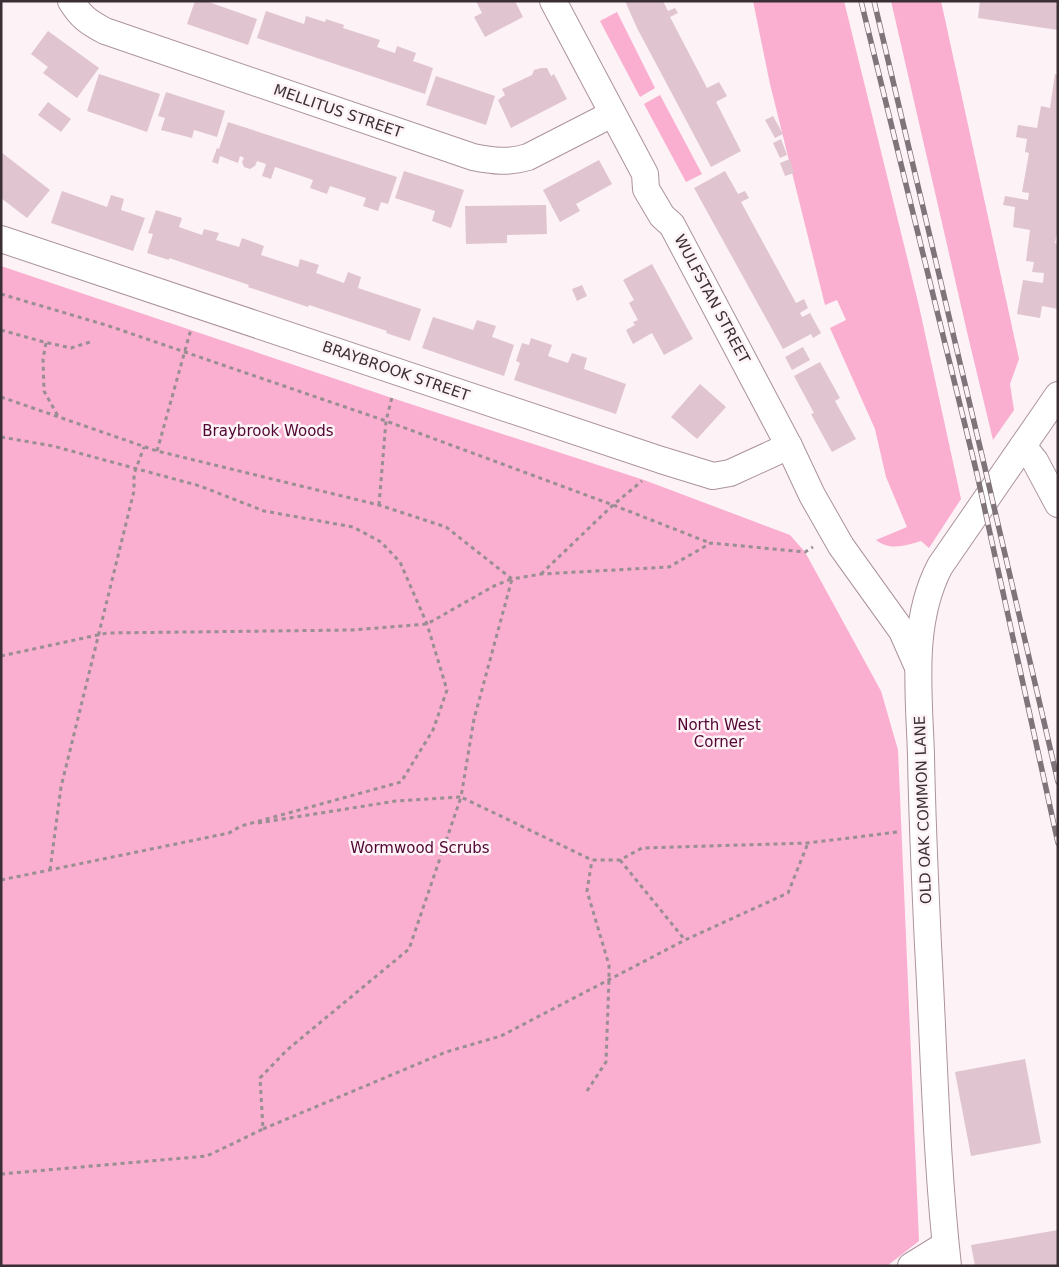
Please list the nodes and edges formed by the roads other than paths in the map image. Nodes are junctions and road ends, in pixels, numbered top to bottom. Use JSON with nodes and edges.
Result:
{"nodes":[{"id":1,"x":71,"y":1,"type":"edge"},
{"id":2,"x":553,"y":1,"type":"edge"},
{"id":3,"x":612,"y":114,"type":"junction"},
{"id":4,"x":1,"y":239,"type":"edge"},
{"id":5,"x":1058,"y":394,"type":"edge"},
{"id":6,"x":789,"y":446,"type":"junction"},
{"id":7,"x":1023,"y":446,"type":"junction"},
{"id":8,"x":1058,"y":504,"type":"edge"},
{"id":9,"x":918,"y":668,"type":"junction"},
{"id":10,"x":946,"y":1255,"type":"edge"},
{"id":11,"x":911,"y":1266,"type":"edge"}],
"edges":[{"from":1,"to":3,"type":"street","name":"MELLITUS STREET"},
{"from":2,"to":3,"type":"street","name":"WULFSTAN STREET"},
{"from":3,"to":6,"type":"street","name":"WULFSTAN STREET"},
{"from":4,"to":6,"type":"street","name":"BRAYBROOK STREET"},
{"from":5,"to":7,"type":"street","name":"OLD OAK COMMON LANE"},
{"from":6,"to":9,"type":"street","name":"WULFSTAN STREET"},
{"from":7,"to":8,"type":"street"},
{"from":7,"to":9,"type":"street","name":"OLD OAK COMMON LANE"},
{"from":9,"to":10,"type":"street","name":"OLD OAK COMMON LANE"},
{"from":10,"to":11,"type":"street"}]}
